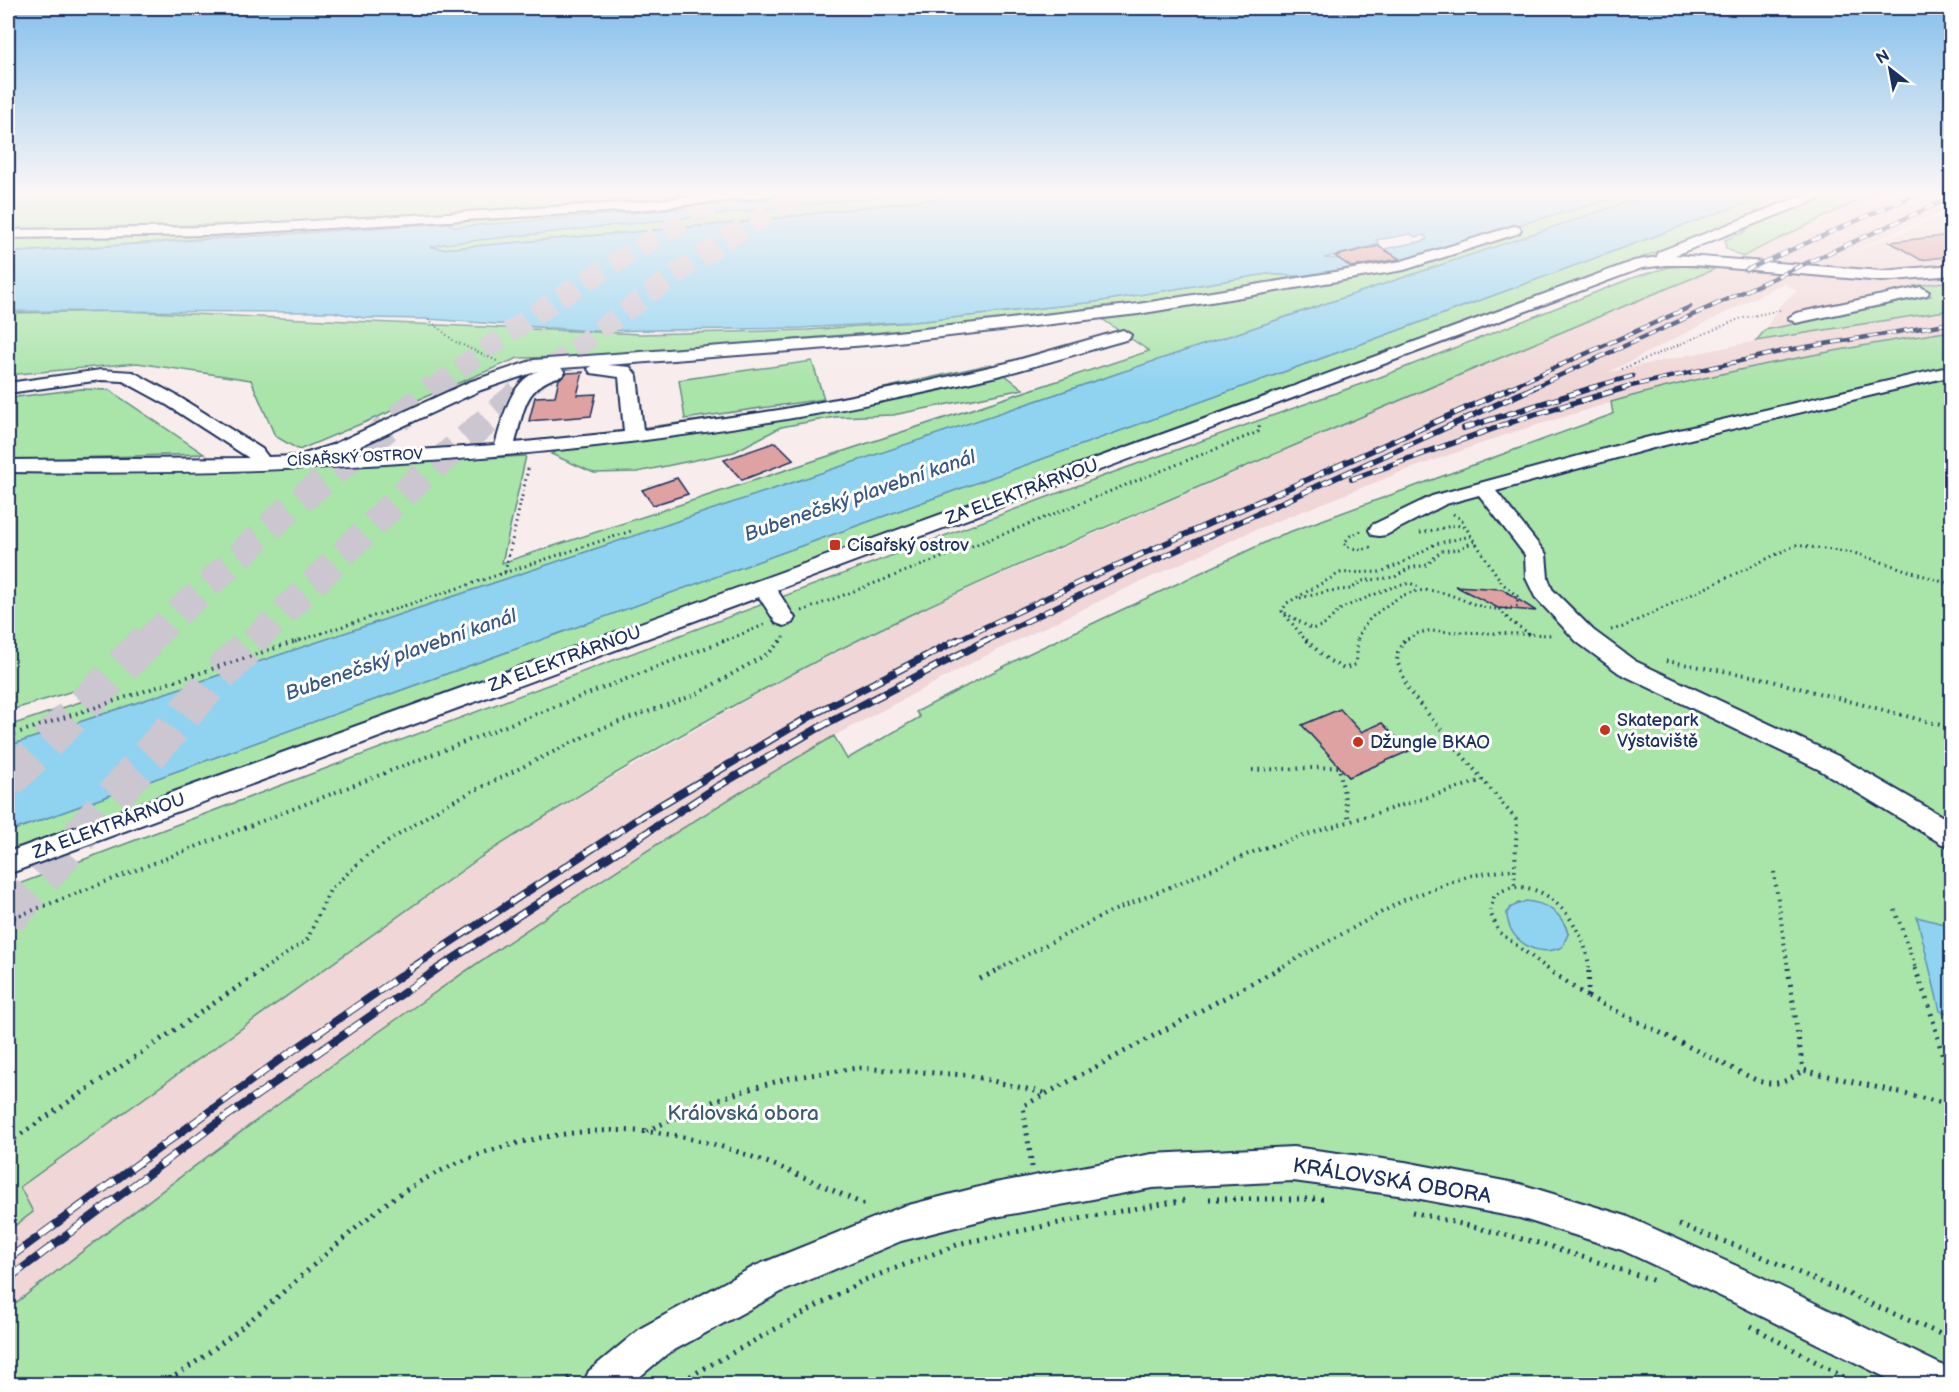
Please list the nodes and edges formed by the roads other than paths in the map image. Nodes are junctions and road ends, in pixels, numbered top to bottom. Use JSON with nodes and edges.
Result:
{"nodes":[{"id":1,"x":1429,"y":257,"type":"edge"},
{"id":2,"x":1657,"y":257,"type":"edge"},
{"id":3,"x":1726,"y":257,"type":"edge"},
{"id":4,"x":1639,"y":264,"type":"junction"},
{"id":5,"x":1746,"y":265,"type":"junction"},
{"id":6,"x":1952,"y":270,"type":"edge"},
{"id":7,"x":1882,"y":276,"type":"junction"},
{"id":8,"x":1920,"y":292,"type":"dead end"},
{"id":9,"x":1895,"y":298,"type":"junction"},
{"id":10,"x":1790,"y":314,"type":"road end"},
{"id":11,"x":1123,"y":336,"type":"dead end"},
{"id":12,"x":1952,"y":371,"type":"edge"},
{"id":13,"x":8,"y":388,"type":"edge"},
{"id":14,"x":634,"y":435,"type":"junction"},
{"id":15,"x":504,"y":448,"type":"junction"},
{"id":16,"x":303,"y":461,"type":"junction"},
{"id":17,"x":262,"y":462,"type":"junction"},
{"id":18,"x":8,"y":466,"type":"edge"},
{"id":19,"x":1484,"y":489,"type":"junction"},
{"id":20,"x":1379,"y":530,"type":"dead end"},
{"id":21,"x":763,"y":586,"type":"junction"},
{"id":22,"x":784,"y":618,"type":"road end"},
{"id":23,"x":1952,"y":836,"type":"edge"},
{"id":24,"x":8,"y":863,"type":"edge"},
{"id":25,"x":590,"y":1378,"type":"edge"},
{"id":26,"x":1939,"y":1384,"type":"edge"}],
"edges":[{"from":1,"to":16,"type":"street"},
{"from":2,"to":4,"type":"street"},
{"from":3,"to":5,"type":"street"},
{"from":4,"to":5,"type":"street","name":"ZA ELEKTRÁRNOU"},
{"from":4,"to":21,"type":"street","name":"ZA ELEKTRÁRNOU"},
{"from":5,"to":7,"type":"street","name":"ZA ELEKTRÁRNOU"},
{"from":6,"to":7,"type":"street","name":"ZA ELEKTRÁRNOU"},
{"from":7,"to":9,"type":"street"},
{"from":8,"to":9,"type":"street"},
{"from":9,"to":10,"type":"street"},
{"from":11,"to":14,"type":"street","name":"CÍSAŘSKÝ OSTROV"},
{"from":12,"to":19,"type":"street"},
{"from":13,"to":17,"type":"street"},
{"from":14,"to":15,"type":"street","name":"CÍSAŘSKÝ OSTROV"},
{"from":14,"to":15,"type":"street"},
{"from":15,"to":16,"type":"street","name":"CÍSAŘSKÝ OSTROV"},
{"from":16,"to":17,"type":"street","name":"CÍSAŘSKÝ OSTROV"},
{"from":17,"to":18,"type":"street","name":"CÍSAŘSKÝ OSTROV"},
{"from":19,"to":20,"type":"street"},
{"from":19,"to":23,"type":"street"},
{"from":21,"to":22,"type":"street"},
{"from":21,"to":24,"type":"street","name":"ZA ELEKTRÁRNOU"},
{"from":25,"to":26,"type":"street","name":"KRÁLOVSKÁ OBORA"}]}
